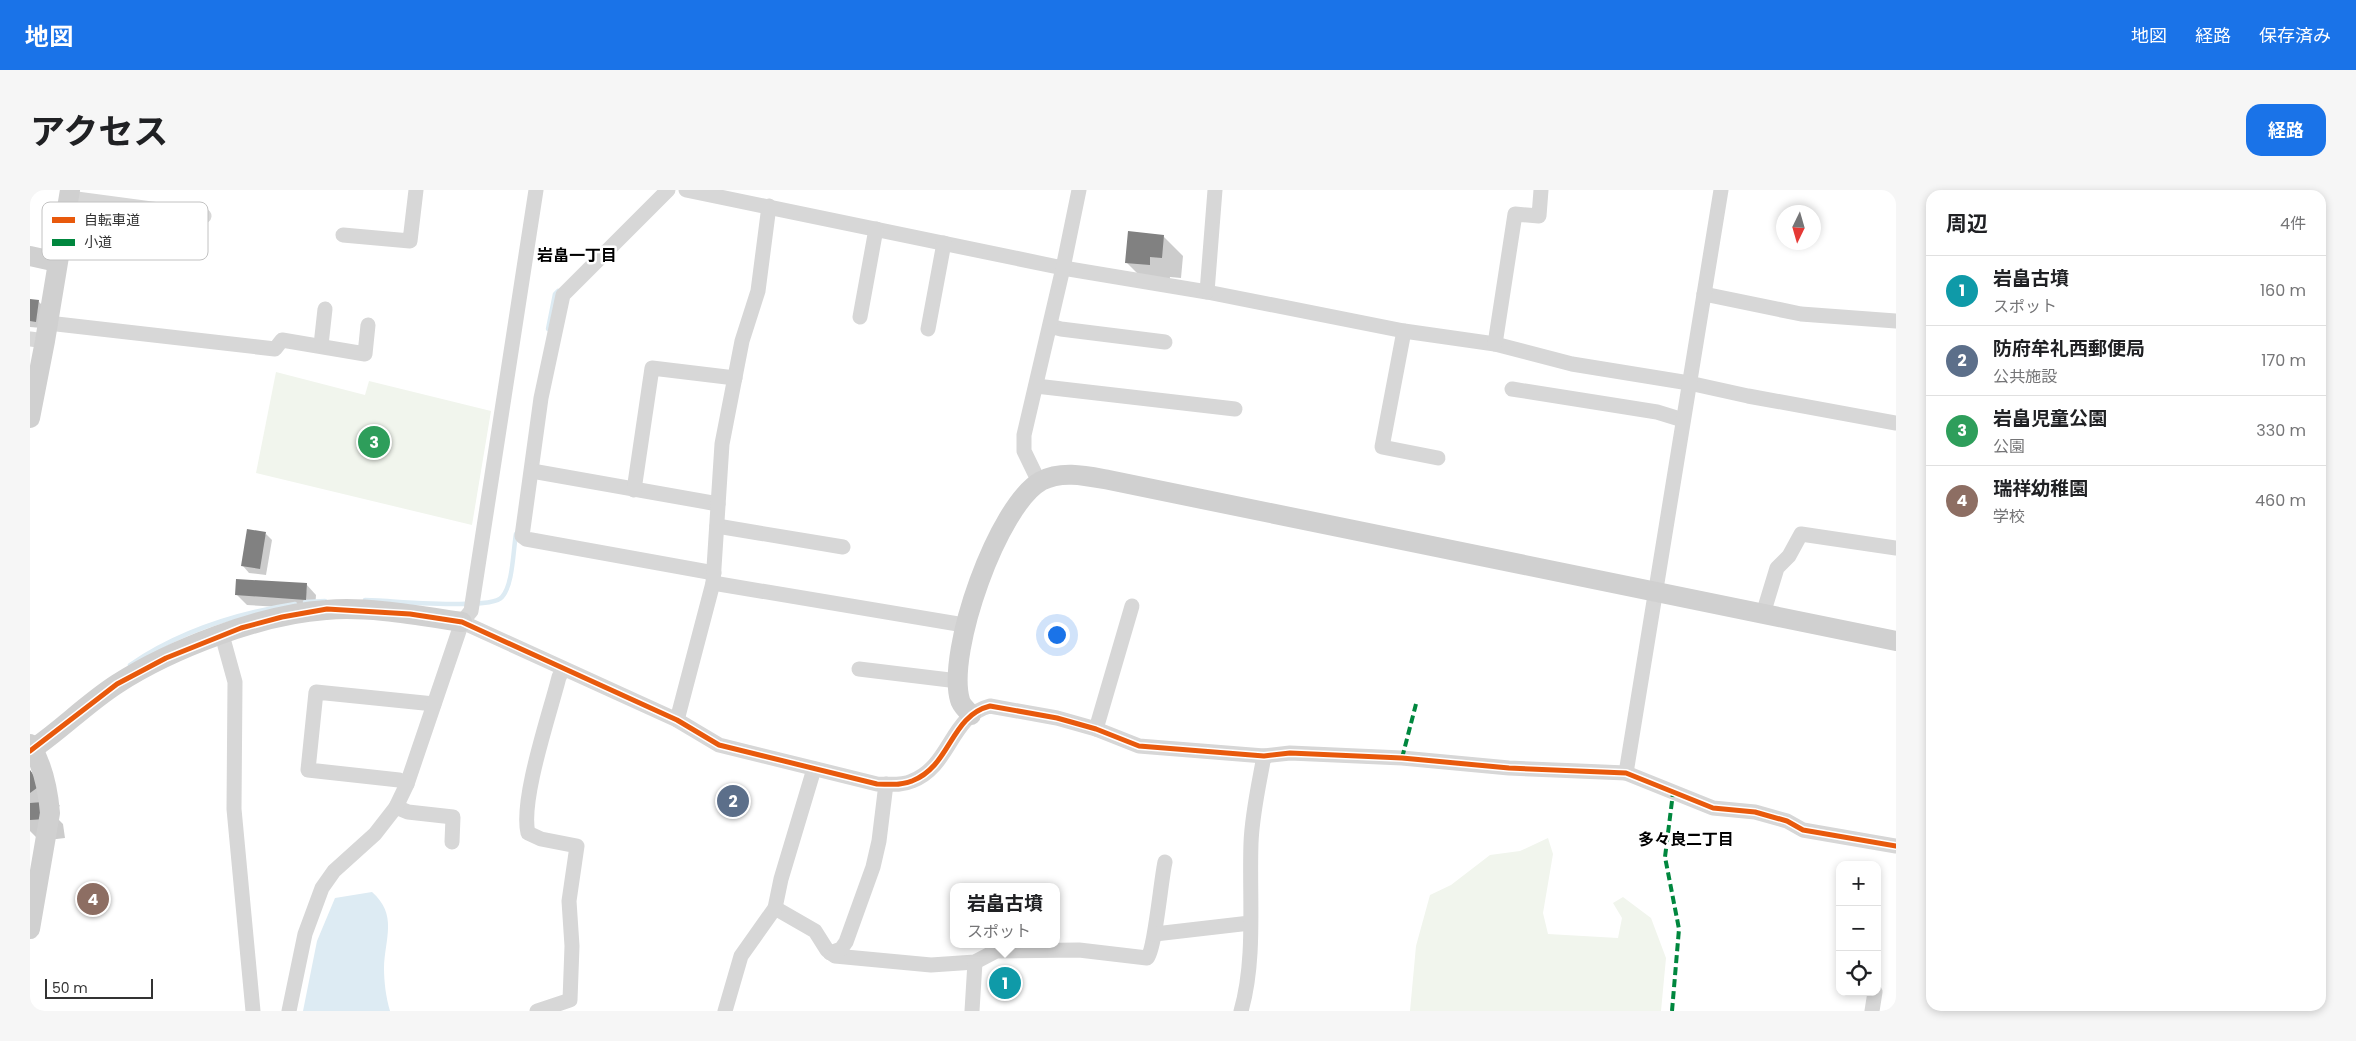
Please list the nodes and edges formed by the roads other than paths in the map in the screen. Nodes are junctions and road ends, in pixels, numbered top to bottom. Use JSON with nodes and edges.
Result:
{"nodes":[{"id":1,"x":416,"y":190,"type":"edge"},
{"id":2,"x":536,"y":190,"type":"edge"},
{"id":3,"x":668,"y":190,"type":"edge"},
{"id":4,"x":686,"y":190,"type":"edge"},
{"id":5,"x":1079,"y":190,"type":"edge"},
{"id":6,"x":1215,"y":190,"type":"edge"},
{"id":7,"x":1541,"y":190,"type":"edge"},
{"id":8,"x":1721,"y":190,"type":"edge"},
{"id":9,"x":70,"y":194,"type":"edge"},
{"id":10,"x":119,"y":202,"type":"edge"},
{"id":11,"x":769,"y":206,"type":"junction"},
{"id":12,"x":876,"y":229,"type":"junction"},
{"id":13,"x":343,"y":236,"type":"dead end"},
{"id":14,"x":944,"y":243,"type":"junction"},
{"id":15,"x":48,"y":260,"type":"edge"},
{"id":16,"x":57,"y":262,"type":"joint"},
{"id":17,"x":1063,"y":268,"type":"junction"},
{"id":18,"x":1207,"y":292,"type":"junction"},
{"id":19,"x":1704,"y":294,"type":"junction"},
{"id":20,"x":325,"y":309,"type":"dead end"},
{"id":21,"x":860,"y":318,"type":"dead end"},
{"id":22,"x":1896,"y":321,"type":"edge"},
{"id":23,"x":368,"y":325,"type":"dead end"},
{"id":24,"x":1050,"y":326,"type":"junction"},
{"id":25,"x":928,"y":329,"type":"dead end"},
{"id":26,"x":1404,"y":331,"type":"junction"},
{"id":27,"x":41,"y":335,"type":"edge"},
{"id":28,"x":1165,"y":342,"type":"dead end"},
{"id":29,"x":1495,"y":344,"type":"junction"},
{"id":30,"x":321,"y":345,"type":"junction"},
{"id":31,"x":735,"y":378,"type":"junction"},
{"id":32,"x":1689,"y":383,"type":"junction"},
{"id":33,"x":1036,"y":386,"type":"junction"},
{"id":34,"x":1512,"y":389,"type":"dead end"},
{"id":35,"x":1235,"y":408,"type":"dead end"},
{"id":36,"x":30,"y":418,"type":"edge"},
{"id":37,"x":1683,"y":420,"type":"junction"},
{"id":38,"x":1896,"y":423,"type":"edge"},
{"id":39,"x":1438,"y":458,"type":"dead end"},
{"id":40,"x":532,"y":470,"type":"junction"},
{"id":41,"x":1039,"y":482,"type":"junction"},
{"id":42,"x":634,"y":490,"type":"junction"},
{"id":43,"x":718,"y":504,"type":"junction"},
{"id":44,"x":717,"y":526,"type":"junction"},
{"id":45,"x":843,"y":547,"type":"dead end"},
{"id":46,"x":1896,"y":548,"type":"edge"},
{"id":47,"x":713,"y":578,"type":"junction"},
{"id":48,"x":1655,"y":592,"type":"junction"},
{"id":49,"x":1132,"y":606,"type":"dead end"},
{"id":50,"x":1764,"y":614,"type":"junction"},
{"id":51,"x":462,"y":622,"type":"junction"},
{"id":52,"x":964,"y":625,"type":"junction"},
{"id":53,"x":222,"y":635,"type":"junction"},
{"id":54,"x":1896,"y":641,"type":"edge"},
{"id":55,"x":859,"y":669,"type":"dead end"},
{"id":56,"x":563,"y":670,"type":"junction"},
{"id":57,"x":958,"y":681,"type":"junction"},
{"id":58,"x":434,"y":704,"type":"junction"},
{"id":59,"x":971,"y":715,"type":"junction"},
{"id":60,"x":677,"y":720,"type":"junction"},
{"id":61,"x":1096,"y":729,"type":"junction"},
{"id":62,"x":31,"y":748,"type":"edge"},
{"id":63,"x":1264,"y":756,"type":"junction"},
{"id":64,"x":814,"y":769,"type":"junction"},
{"id":65,"x":1626,"y":773,"type":"junction"},
{"id":66,"x":407,"y":784,"type":"junction"},
{"id":67,"x":886,"y":784,"type":"junction"},
{"id":68,"x":396,"y":808,"type":"junction"},
{"id":69,"x":452,"y":842,"type":"dead end"},
{"id":70,"x":1896,"y":846,"type":"edge"},
{"id":71,"x":1165,"y":862,"type":"dead end"},
{"id":72,"x":775,"y":908,"type":"junction"},
{"id":73,"x":1250,"y":923,"type":"junction"},
{"id":74,"x":30,"y":929,"type":"edge"},
{"id":75,"x":1155,"y":934,"type":"junction"},
{"id":76,"x":830,"y":953,"type":"junction"},
{"id":77,"x":975,"y":962,"type":"junction"},
{"id":78,"x":1874,"y":996,"type":"edge"},
{"id":79,"x":252,"y":1011,"type":"edge"},
{"id":80,"x":289,"y":1011,"type":"edge"},
{"id":81,"x":537,"y":1011,"type":"edge"},
{"id":82,"x":725,"y":1011,"type":"edge"},
{"id":83,"x":972,"y":1011,"type":"edge"},
{"id":84,"x":1240,"y":1011,"type":"edge"},
{"id":85,"x":1872,"y":1011,"type":"edge"}],
"edges":[{"from":1,"to":13,"type":"street"},
{"from":2,"to":51,"type":"street"},
{"from":3,"to":40,"type":"street"},
{"from":4,"to":11,"type":"street"},
{"from":5,"to":17,"type":"street"},
{"from":6,"to":18,"type":"street"},
{"from":7,"to":29,"type":"street"},
{"from":8,"to":19,"type":"street"},
{"from":9,"to":10,"type":"street"},
{"from":11,"to":12,"type":"street"},
{"from":11,"to":31,"type":"street"},
{"from":12,"to":14,"type":"street"},
{"from":12,"to":21,"type":"street"},
{"from":14,"to":17,"type":"street"},
{"from":14,"to":25,"type":"street"},
{"from":15,"to":16,"type":"street"},
{"from":16,"to":27,"type":"street"},
{"from":17,"to":18,"type":"street"},
{"from":17,"to":24,"type":"street"},
{"from":18,"to":26,"type":"street"},
{"from":19,"to":22,"type":"street"},
{"from":19,"to":32,"type":"street"},
{"from":20,"to":30,"type":"street"},
{"from":23,"to":30,"type":"street"},
{"from":24,"to":28,"type":"street"},
{"from":24,"to":33,"type":"street"},
{"from":26,"to":29,"type":"street"},
{"from":26,"to":39,"type":"street"},
{"from":27,"to":30,"type":"street"},
{"from":27,"to":36,"type":"street"},
{"from":29,"to":32,"type":"street"},
{"from":31,"to":42,"type":"street"},
{"from":31,"to":43,"type":"street"},
{"from":32,"to":37,"type":"street"},
{"from":32,"to":38,"type":"street"},
{"from":33,"to":35,"type":"street"},
{"from":33,"to":41,"type":"street"},
{"from":34,"to":37,"type":"street"},
{"from":37,"to":48,"type":"street"},
{"from":40,"to":42,"type":"street"},
{"from":40,"to":47,"type":"street"},
{"from":41,"to":48,"type":"street"},
{"from":41,"to":52,"type":"street"},
{"from":42,"to":43,"type":"street"},
{"from":43,"to":44,"type":"street"},
{"from":44,"to":45,"type":"street"},
{"from":44,"to":47,"type":"street"},
{"from":46,"to":50,"type":"street"},
{"from":47,"to":52,"type":"street"},
{"from":47,"to":60,"type":"street"},
{"from":48,"to":50,"type":"street"},
{"from":48,"to":65,"type":"street"},
{"from":49,"to":61,"type":"street"},
{"from":50,"to":54,"type":"street"},
{"from":51,"to":53,"type":"street"},
{"from":51,"to":56,"type":"street"},
{"from":51,"to":58,"type":"street"},
{"from":52,"to":57,"type":"street"},
{"from":53,"to":62,"type":"street"},
{"from":53,"to":79,"type":"street"},
{"from":55,"to":57,"type":"street"},
{"from":56,"to":60,"type":"street"},
{"from":56,"to":81,"type":"street"},
{"from":57,"to":59,"type":"street"},
{"from":58,"to":66,"type":"street"},
{"from":58,"to":66,"type":"street"},
{"from":59,"to":61,"type":"street"},
{"from":59,"to":67,"type":"street"},
{"from":60,"to":64,"type":"street"},
{"from":61,"to":63,"type":"street"},
{"from":62,"to":74,"type":"street"},
{"from":63,"to":65,"type":"street"},
{"from":63,"to":73,"type":"street"},
{"from":64,"to":67,"type":"street"},
{"from":64,"to":72,"type":"street"},
{"from":65,"to":70,"type":"street"},
{"from":66,"to":68,"type":"street"},
{"from":67,"to":76,"type":"street"},
{"from":68,"to":69,"type":"street"},
{"from":68,"to":80,"type":"street"},
{"from":71,"to":75,"type":"street"},
{"from":72,"to":76,"type":"street"},
{"from":72,"to":82,"type":"street"},
{"from":73,"to":75,"type":"street"},
{"from":73,"to":84,"type":"street"},
{"from":75,"to":77,"type":"street"},
{"from":76,"to":77,"type":"street"},
{"from":77,"to":83,"type":"street"},
{"from":78,"to":85,"type":"street"}]}
